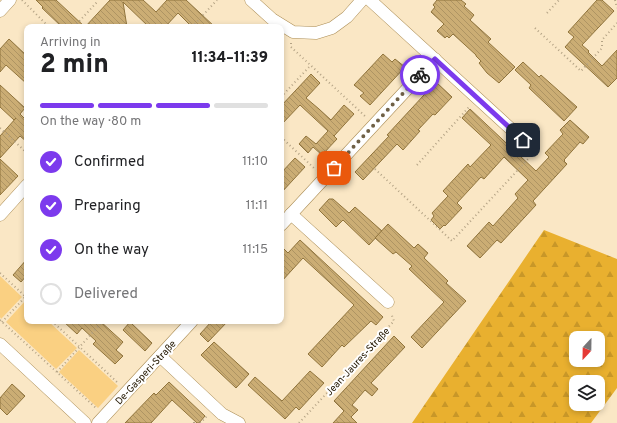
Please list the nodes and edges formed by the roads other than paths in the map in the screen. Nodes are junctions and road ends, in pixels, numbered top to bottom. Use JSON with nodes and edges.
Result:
{"nodes":[{"id":1,"x":10,"y":0,"type":"edge"},
{"id":2,"x":251,"y":0,"type":"edge"},
{"id":3,"x":362,"y":0,"type":"edge"},
{"id":4,"x":370,"y":0,"type":"edge"},
{"id":5,"x":0,"y":11,"type":"edge"},
{"id":6,"x":268,"y":23,"type":"edge"},
{"id":7,"x":284,"y":29,"type":"edge"},
{"id":8,"x":435,"y":59,"type":"junction"},
{"id":9,"x":523,"y":140,"type":"road end"},
{"id":10,"x":24,"y":188,"type":"edge"},
{"id":11,"x":291,"y":214,"type":"junction"},
{"id":12,"x":0,"y":215,"type":"edge"},
{"id":13,"x":284,"y":222,"type":"edge"},
{"id":14,"x":388,"y":302,"type":"road end"},
{"id":15,"x":189,"y":324,"type":"edge"},
{"id":16,"x":0,"y":344,"type":"edge"},
{"id":17,"x":160,"y":356,"type":"junction"},
{"id":18,"x":101,"y":419,"type":"edge"},
{"id":19,"x":85,"y":423,"type":"edge"},
{"id":20,"x":239,"y":423,"type":"edge"}],
"edges":[{"from":1,"to":5,"type":"street"},
{"from":2,"to":6,"type":"street"},
{"from":3,"to":7,"type":"street"},
{"from":4,"to":8,"type":"street"},
{"from":8,"to":9,"type":"street"},
{"from":8,"to":11,"type":"street"},
{"from":10,"to":12,"type":"street"},
{"from":11,"to":13,"type":"street"},
{"from":11,"to":14,"type":"street"},
{"from":15,"to":17,"type":"street","name":"De-Gasperi-Straße"},
{"from":16,"to":19,"type":"street"},
{"from":17,"to":18,"type":"street","name":"De-Gasperi-Straße"},
{"from":17,"to":20,"type":"street"}]}
